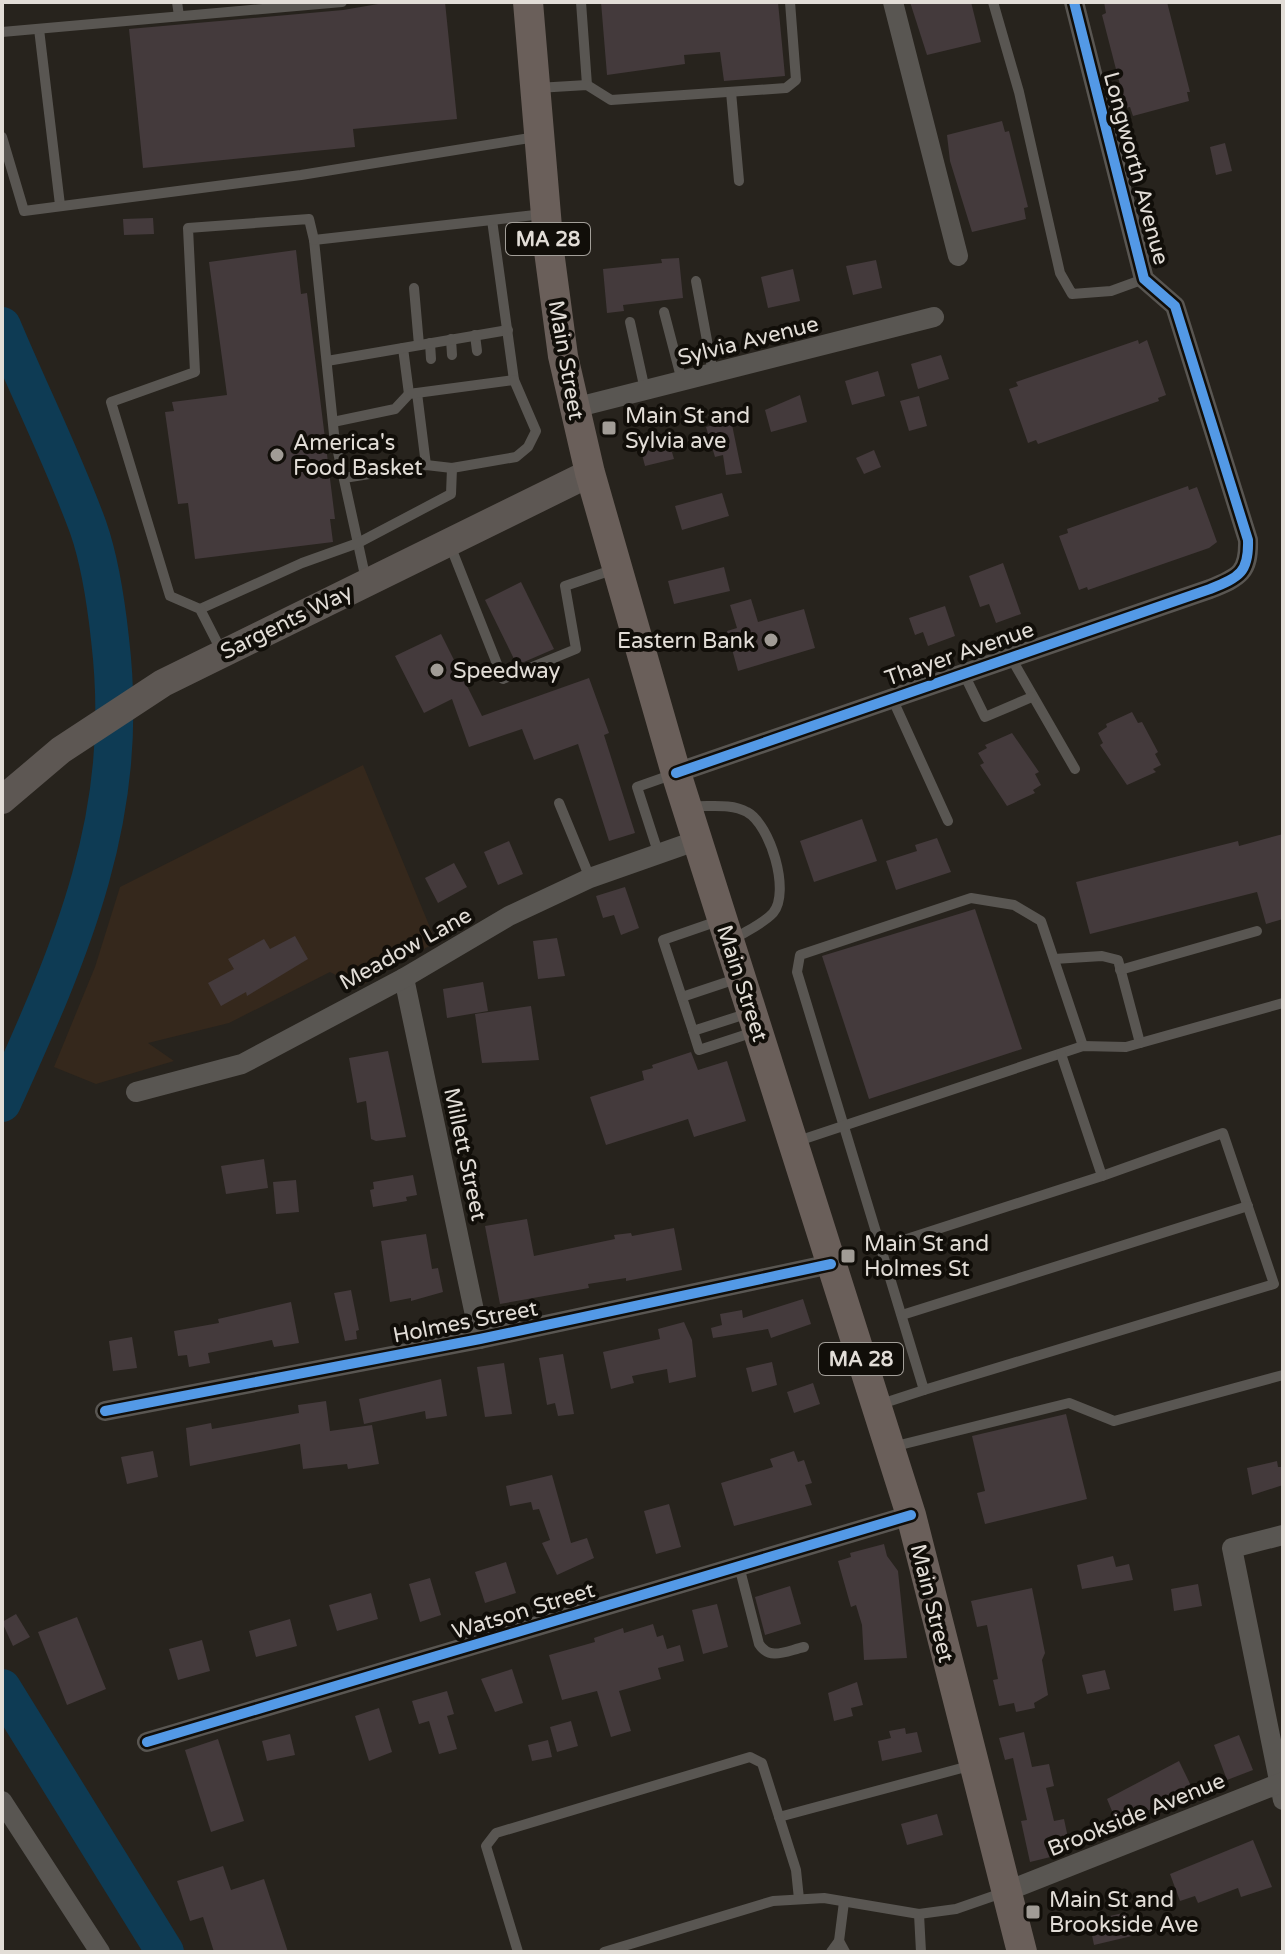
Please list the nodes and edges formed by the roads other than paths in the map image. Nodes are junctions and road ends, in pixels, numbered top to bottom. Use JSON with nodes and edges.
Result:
{"nodes":[{"id":1,"x":177,"y":2,"type":"edge"},
{"id":2,"x":342,"y":2,"type":"edge"},
{"id":3,"x":528,"y":2,"type":"edge"},
{"id":4,"x":581,"y":2,"type":"edge"},
{"id":5,"x":790,"y":2,"type":"edge"},
{"id":6,"x":893,"y":2,"type":"edge"},
{"id":7,"x":993,"y":2,"type":"edge"},
{"id":8,"x":1074,"y":2,"type":"edge"},
{"id":9,"x":179,"y":16,"type":"junction"},
{"id":10,"x":39,"y":29,"type":"junction"},
{"id":11,"x":2,"y":32,"type":"edge"},
{"id":12,"x":587,"y":85,"type":"junction"},
{"id":13,"x":535,"y":89,"type":"junction"},
{"id":14,"x":731,"y":92,"type":"junction"},
{"id":15,"x":2,"y":137,"type":"edge"},
{"id":16,"x":539,"y":137,"type":"junction"},
{"id":17,"x":739,"y":181,"type":"dead end"},
{"id":18,"x":60,"y":205,"type":"junction"},
{"id":19,"x":546,"y":214,"type":"junction"},
{"id":20,"x":492,"y":220,"type":"junction"},
{"id":21,"x":314,"y":240,"type":"junction"},
{"id":22,"x":958,"y":256,"type":"dead end"},
{"id":23,"x":1144,"y":279,"type":"junction"},
{"id":24,"x":696,"y":281,"type":"dead end"},
{"id":25,"x":414,"y":288,"type":"dead end"},
{"id":26,"x":664,"y":312,"type":"dead end"},
{"id":27,"x":934,"y":317,"type":"dead end"},
{"id":28,"x":630,"y":322,"type":"dead end"},
{"id":29,"x":508,"y":330,"type":"junction"},
{"id":30,"x":475,"y":335,"type":"junction"},
{"id":31,"x":451,"y":339,"type":"junction"},
{"id":32,"x":424,"y":344,"type":"junction"},
{"id":33,"x":403,"y":348,"type":"junction"},
{"id":34,"x":477,"y":351,"type":"dead end"},
{"id":35,"x":452,"y":355,"type":"dead end"},
{"id":36,"x":431,"y":359,"type":"dead end"},
{"id":37,"x":327,"y":361,"type":"junction"},
{"id":38,"x":713,"y":373,"type":"junction"},
{"id":39,"x":514,"y":380,"type":"junction"},
{"id":40,"x":682,"y":381,"type":"junction"},
{"id":41,"x":645,"y":390,"type":"junction"},
{"id":42,"x":413,"y":394,"type":"junction"},
{"id":43,"x":574,"y":408,"type":"junction"},
{"id":44,"x":333,"y":422,"type":"junction"},
{"id":45,"x":426,"y":465,"type":"junction"},
{"id":46,"x":452,"y":468,"type":"junction"},
{"id":47,"x":590,"y":473,"type":"junction"},
{"id":48,"x":344,"y":478,"type":"junction"},
{"id":49,"x":449,"y":541,"type":"junction"},
{"id":50,"x":358,"y":543,"type":"junction"},
{"id":51,"x":1249,"y":563,"type":"joint"},
{"id":52,"x":616,"y":568,"type":"junction"},
{"id":53,"x":366,"y":582,"type":"junction"},
{"id":54,"x":200,"y":609,"type":"junction"},
{"id":55,"x":222,"y":652,"type":"junction"},
{"id":56,"x":1010,"y":656,"type":"junction"},
{"id":57,"x":963,"y":672,"type":"junction"},
{"id":58,"x":1032,"y":697,"type":"junction"},
{"id":59,"x":892,"y":698,"type":"junction"},
{"id":60,"x":1075,"y":769,"type":"dead end"},
{"id":61,"x":676,"y":773,"type":"junction"},
{"id":62,"x":2,"y":800,"type":"edge"},
{"id":63,"x":559,"y":803,"type":"dead end"},
{"id":64,"x":687,"y":806,"type":"junction"},
{"id":65,"x":948,"y":821,"type":"dead end"},
{"id":66,"x":698,"y":840,"type":"junction"},
{"id":67,"x":658,"y":852,"type":"junction"},
{"id":68,"x":590,"y":878,"type":"junction"},
{"id":69,"x":726,"y":931,"type":"junction"},
{"id":70,"x":1257,"y":931,"type":"dead end"},
{"id":71,"x":1054,"y":959,"type":"junction"},
{"id":72,"x":1120,"y":970,"type":"junction"},
{"id":73,"x":741,"y":977,"type":"junction"},
{"id":74,"x":404,"y":978,"type":"junction"},
{"id":75,"x":682,"y":997,"type":"junction"},
{"id":76,"x":1283,"y":1003,"type":"edge"},
{"id":77,"x":755,"y":1021,"type":"junction"},
{"id":78,"x":693,"y":1031,"type":"junction"},
{"id":79,"x":1140,"y":1043,"type":"junction"},
{"id":80,"x":1083,"y":1046,"type":"junction"},
{"id":81,"x":1061,"y":1054,"type":"junction"},
{"id":82,"x":136,"y":1092,"type":"dead end"},
{"id":83,"x":846,"y":1125,"type":"junction"},
{"id":84,"x":793,"y":1142,"type":"junction"},
{"id":85,"x":1102,"y":1176,"type":"junction"},
{"id":86,"x":1248,"y":1206,"type":"junction"},
{"id":87,"x":882,"y":1247,"type":"junction"},
{"id":88,"x":831,"y":1264,"type":"junction"},
{"id":89,"x":902,"y":1315,"type":"junction"},
{"id":90,"x":480,"y":1339,"type":"junction"},
{"id":91,"x":1283,"y":1375,"type":"edge"},
{"id":92,"x":924,"y":1390,"type":"junction"},
{"id":93,"x":876,"y":1406,"type":"junction"},
{"id":94,"x":105,"y":1411,"type":"dead end"},
{"id":95,"x":889,"y":1447,"type":"junction"},
{"id":96,"x":911,"y":1515,"type":"junction"},
{"id":97,"x":1283,"y":1535,"type":"edge"},
{"id":98,"x":739,"y":1566,"type":"junction"},
{"id":99,"x":804,"y":1647,"type":"dead end"},
{"id":100,"x":147,"y":1742,"type":"dead end"},
{"id":101,"x":975,"y":1764,"type":"junction"},
{"id":102,"x":1281,"y":1788,"type":"edge"},
{"id":103,"x":2,"y":1801,"type":"edge"},
{"id":104,"x":779,"y":1817,"type":"junction"},
{"id":105,"x":1007,"y":1891,"type":"junction"},
{"id":106,"x":799,"y":1899,"type":"junction"},
{"id":107,"x":844,"y":1902,"type":"junction"},
{"id":108,"x":919,"y":1914,"type":"junction"},
{"id":109,"x":839,"y":1941,"type":"junction"},
{"id":110,"x":100,"y":1952,"type":"edge"},
{"id":111,"x":518,"y":1952,"type":"edge"},
{"id":112,"x":604,"y":1952,"type":"edge"},
{"id":113,"x":831,"y":1952,"type":"edge"},
{"id":114,"x":845,"y":1952,"type":"edge"},
{"id":115,"x":921,"y":1952,"type":"edge"},
{"id":116,"x":1022,"y":1952,"type":"edge"}],
"edges":[{"from":1,"to":9,"type":"lane"},
{"from":2,"to":9,"type":"lane"},
{"from":3,"to":13,"type":"main road","name":"Main Street","number":"MA 28"},
{"from":4,"to":12,"type":"lane"},
{"from":5,"to":14,"type":"lane"},
{"from":6,"to":22,"type":"street"},
{"from":7,"to":23,"type":"lane"},
{"from":8,"to":23,"type":"street","name":"Longworth Avenue"},
{"from":9,"to":10,"type":"lane"},
{"from":10,"to":11,"type":"lane"},
{"from":10,"to":18,"type":"lane"},
{"from":12,"to":13,"type":"lane"},
{"from":12,"to":14,"type":"lane"},
{"from":13,"to":16,"type":"main road","name":"Main Street","number":"MA 28"},
{"from":14,"to":17,"type":"lane"},
{"from":15,"to":18,"type":"lane"},
{"from":16,"to":18,"type":"lane"},
{"from":16,"to":19,"type":"main road","name":"Main Street","number":"MA 28"},
{"from":19,"to":20,"type":"lane"},
{"from":19,"to":43,"type":"main road","name":"Main Street","number":"MA 28"},
{"from":20,"to":21,"type":"lane"},
{"from":20,"to":29,"type":"lane"},
{"from":21,"to":37,"type":"lane"},
{"from":21,"to":54,"type":"lane"},
{"from":23,"to":51,"type":"street","name":"Longworth Avenue"},
{"from":24,"to":38,"type":"lane"},
{"from":25,"to":32,"type":"lane"},
{"from":26,"to":40,"type":"lane"},
{"from":27,"to":38,"type":"street","name":"Sylvia Avenue"},
{"from":28,"to":41,"type":"lane"},
{"from":29,"to":30,"type":"lane"},
{"from":29,"to":39,"type":"lane"},
{"from":30,"to":31,"type":"lane"},
{"from":30,"to":34,"type":"lane"},
{"from":31,"to":32,"type":"lane"},
{"from":31,"to":35,"type":"lane"},
{"from":32,"to":33,"type":"lane"},
{"from":32,"to":36,"type":"lane"},
{"from":33,"to":37,"type":"lane"},
{"from":33,"to":42,"type":"lane"},
{"from":37,"to":44,"type":"lane"},
{"from":38,"to":40,"type":"street","name":"Sylvia Avenue"},
{"from":39,"to":42,"type":"lane"},
{"from":39,"to":46,"type":"lane"},
{"from":40,"to":41,"type":"street","name":"Sylvia Avenue"},
{"from":41,"to":43,"type":"street","name":"Sylvia Avenue"},
{"from":42,"to":44,"type":"lane"},
{"from":42,"to":45,"type":"lane"},
{"from":43,"to":47,"type":"main road","name":"Main Street","number":"MA 28"},
{"from":44,"to":48,"type":"lane"},
{"from":45,"to":46,"type":"lane"},
{"from":45,"to":48,"type":"lane"},
{"from":46,"to":50,"type":"lane"},
{"from":47,"to":49,"type":"main road","name":"Sargents Way"},
{"from":47,"to":52,"type":"main road","name":"Main Street","number":"MA 28"},
{"from":48,"to":50,"type":"lane"},
{"from":49,"to":52,"type":"lane"},
{"from":49,"to":53,"type":"main road","name":"Sargents Way"},
{"from":50,"to":53,"type":"lane"},
{"from":50,"to":54,"type":"lane"},
{"from":51,"to":56,"type":"street","name":"Thayer Avenue"},
{"from":52,"to":61,"type":"main road","name":"Main Street","number":"MA 28"},
{"from":53,"to":55,"type":"main road","name":"Sargents Way"},
{"from":54,"to":55,"type":"lane"},
{"from":55,"to":62,"type":"main road","name":"Sargents Way"},
{"from":56,"to":57,"type":"street","name":"Thayer Avenue"},
{"from":56,"to":58,"type":"lane"},
{"from":57,"to":58,"type":"lane"},
{"from":57,"to":59,"type":"street","name":"Thayer Avenue"},
{"from":58,"to":60,"type":"lane"},
{"from":59,"to":61,"type":"street","name":"Thayer Avenue"},
{"from":59,"to":65,"type":"lane"},
{"from":61,"to":64,"type":"main road","name":"Main Street","number":"MA 28"},
{"from":61,"to":67,"type":"lane"},
{"from":63,"to":68,"type":"lane"},
{"from":64,"to":66,"type":"main road","name":"Main Street","number":"MA 28"},
{"from":64,"to":69,"type":"lane"},
{"from":66,"to":67,"type":"street","name":"Meadow Lane"},
{"from":66,"to":69,"type":"main road","name":"Main Street","number":"MA 28"},
{"from":67,"to":68,"type":"street","name":"Meadow Lane"},
{"from":68,"to":74,"type":"street","name":"Meadow Lane"},
{"from":69,"to":73,"type":"main road","name":"Main Street","number":"MA 28"},
{"from":69,"to":75,"type":"lane"},
{"from":70,"to":72,"type":"lane"},
{"from":71,"to":72,"type":"lane"},
{"from":71,"to":80,"type":"lane"},
{"from":71,"to":83,"type":"lane"},
{"from":72,"to":79,"type":"lane"},
{"from":73,"to":75,"type":"lane"},
{"from":73,"to":77,"type":"main road","name":"Main Street","number":"MA 28"},
{"from":74,"to":82,"type":"street","name":"Meadow Lane"},
{"from":74,"to":90,"type":"street","name":"Millett Street"},
{"from":75,"to":78,"type":"lane"},
{"from":76,"to":79,"type":"lane"},
{"from":77,"to":78,"type":"lane"},
{"from":77,"to":78,"type":"lane"},
{"from":77,"to":84,"type":"main road","name":"Main Street","number":"MA 28"},
{"from":79,"to":80,"type":"lane"},
{"from":80,"to":81,"type":"lane"},
{"from":81,"to":83,"type":"lane"},
{"from":81,"to":85,"type":"lane"},
{"from":83,"to":84,"type":"lane"},
{"from":83,"to":87,"type":"lane"},
{"from":84,"to":88,"type":"main road","name":"Main Street","number":"MA 28"},
{"from":85,"to":86,"type":"lane"},
{"from":85,"to":87,"type":"lane"},
{"from":86,"to":89,"type":"lane"},
{"from":86,"to":92,"type":"lane"},
{"from":87,"to":89,"type":"lane"},
{"from":88,"to":90,"type":"street","name":"Holmes Street"},
{"from":88,"to":93,"type":"main road","name":"Main Street","number":"MA 28"},
{"from":89,"to":92,"type":"lane"},
{"from":90,"to":94,"type":"street","name":"Holmes Street"},
{"from":91,"to":95,"type":"lane"},
{"from":92,"to":93,"type":"lane"},
{"from":93,"to":95,"type":"main road","name":"Main Street","number":"MA 28"},
{"from":95,"to":96,"type":"main road","name":"Main Street","number":"MA 28"},
{"from":96,"to":98,"type":"street","name":"Watson Street"},
{"from":96,"to":101,"type":"main road","name":"Main Street","number":"MA 28"},
{"from":97,"to":102,"type":"street"},
{"from":98,"to":99,"type":"lane"},
{"from":98,"to":100,"type":"street","name":"Watson Street"},
{"from":101,"to":104,"type":"lane"},
{"from":101,"to":105,"type":"main road","name":"Main Street","number":"MA 28"},
{"from":102,"to":105,"type":"street","name":"Brookside Avenue"},
{"from":103,"to":110,"type":"street"},
{"from":104,"to":106,"type":"lane"},
{"from":104,"to":111,"type":"lane"},
{"from":105,"to":108,"type":"lane"},
{"from":105,"to":116,"type":"main road","name":"Main Street","number":"MA 28"},
{"from":106,"to":107,"type":"lane"},
{"from":106,"to":112,"type":"lane"},
{"from":107,"to":108,"type":"lane"},
{"from":107,"to":109,"type":"lane"},
{"from":108,"to":115,"type":"lane"},
{"from":109,"to":113,"type":"lane"},
{"from":109,"to":114,"type":"lane"}]}
